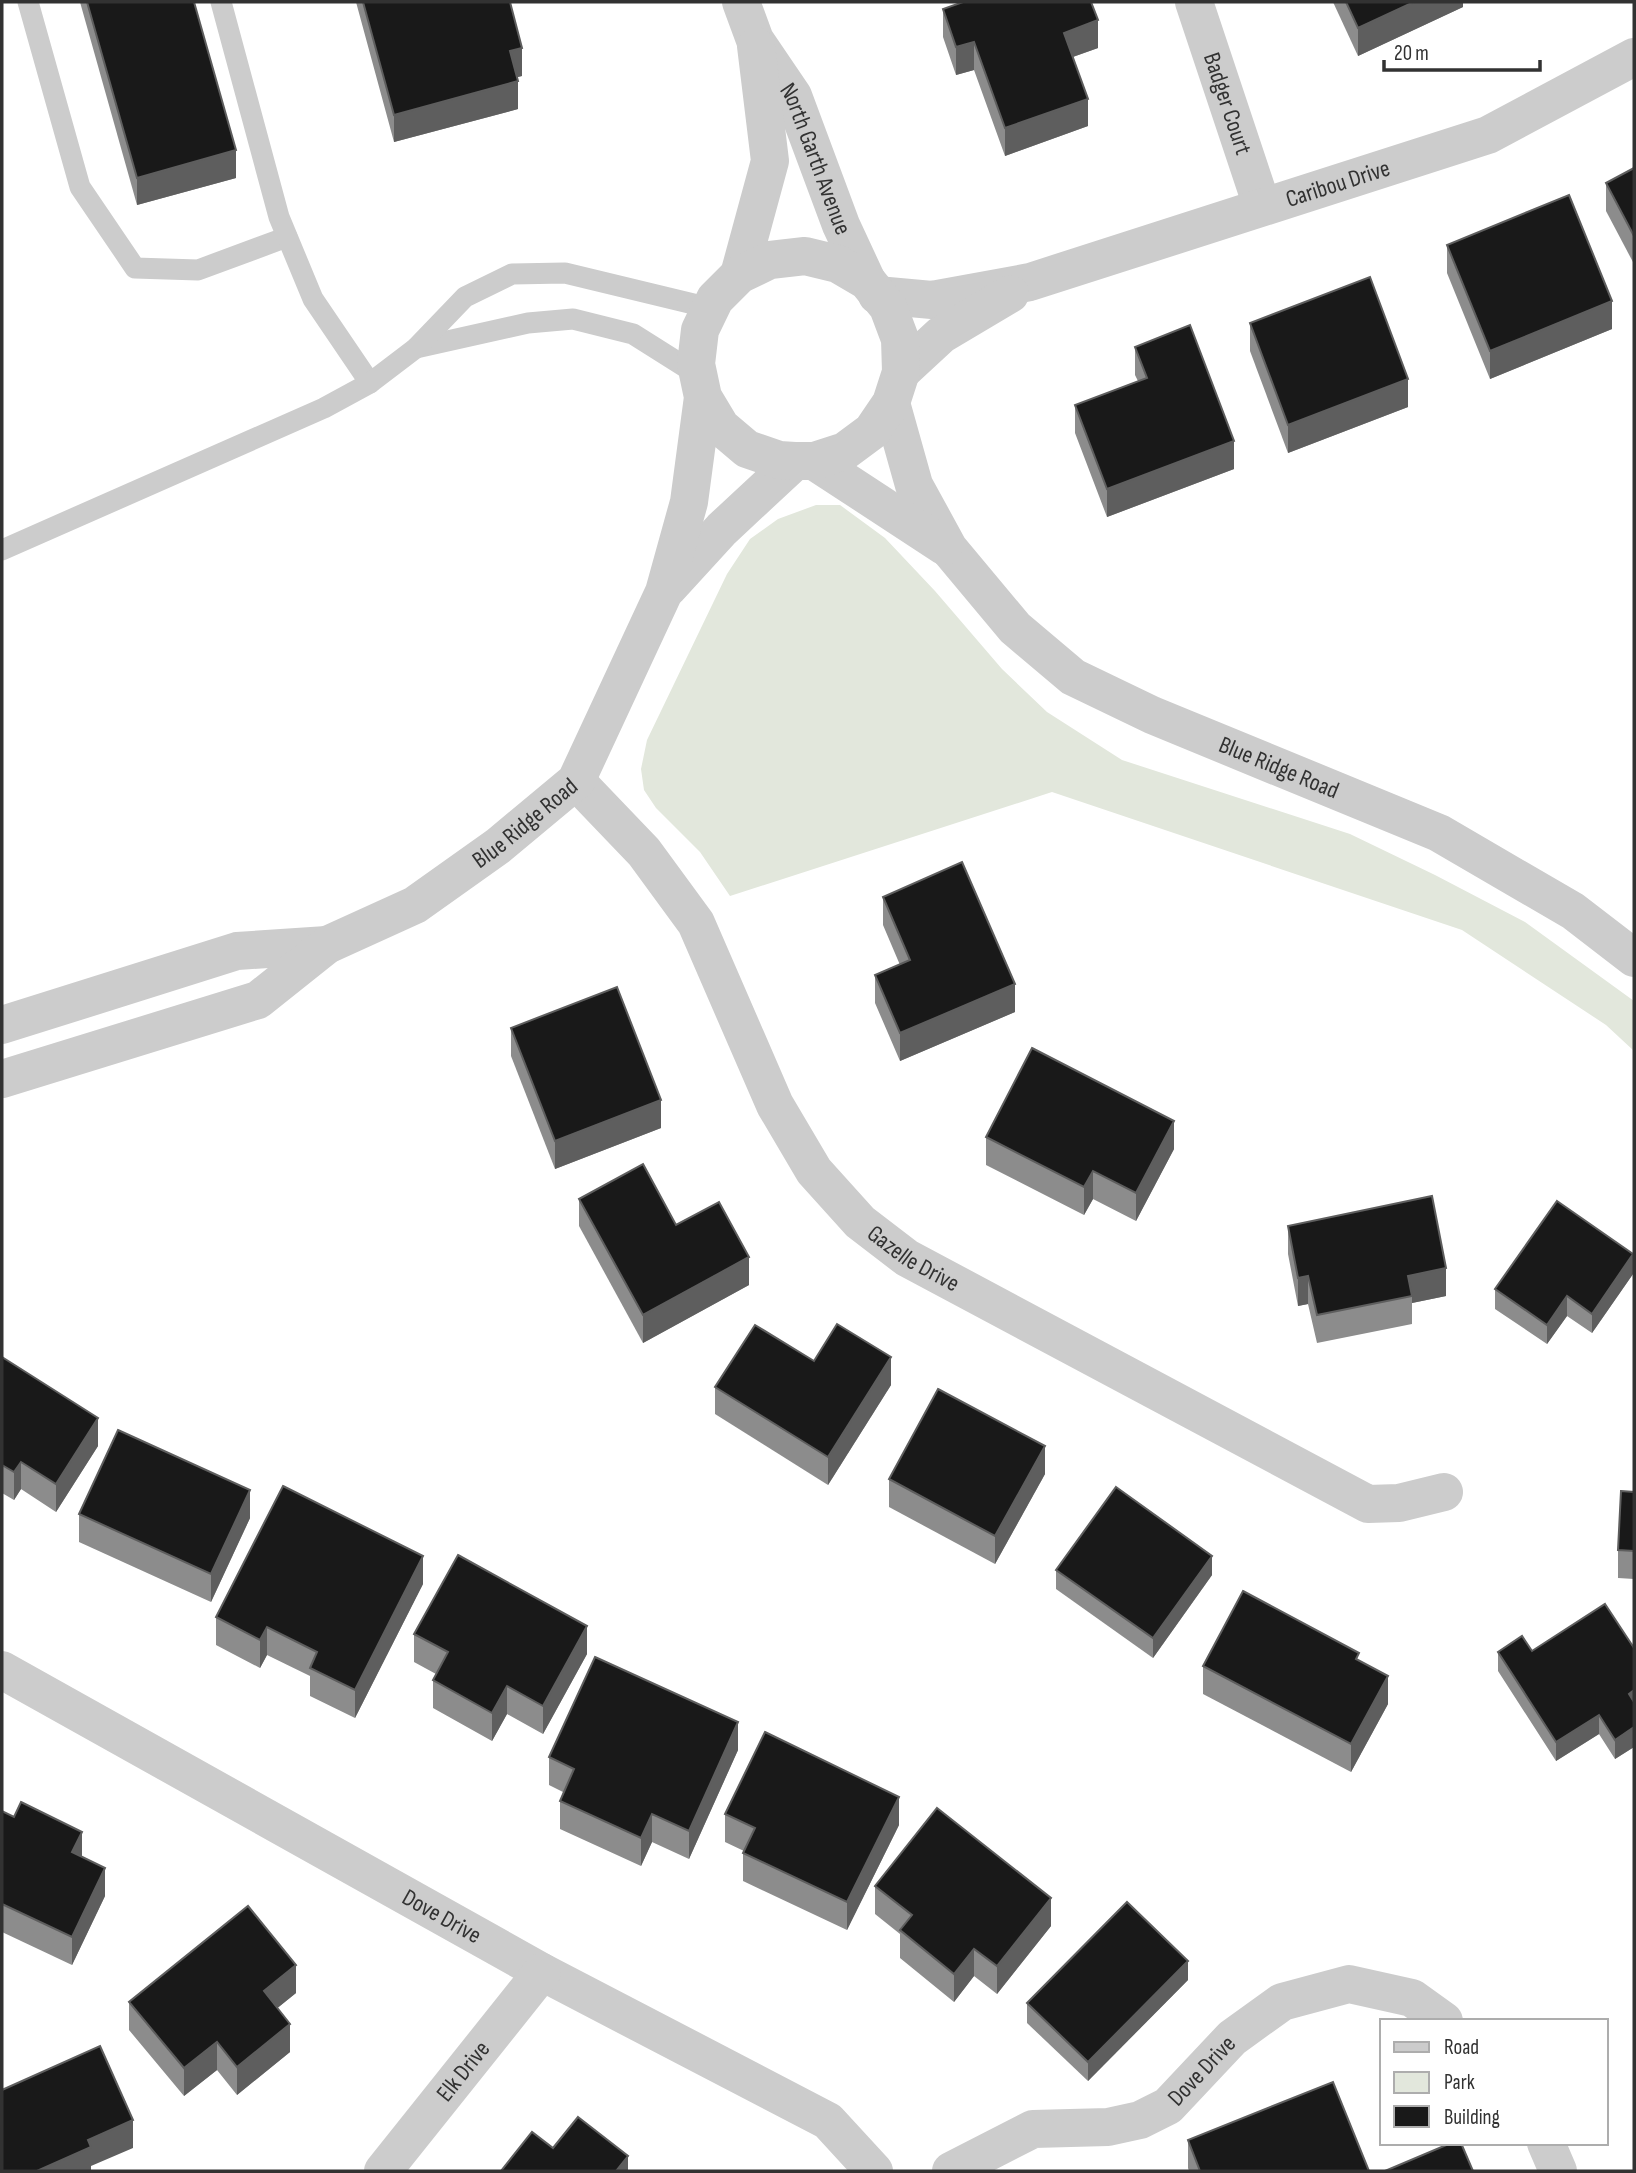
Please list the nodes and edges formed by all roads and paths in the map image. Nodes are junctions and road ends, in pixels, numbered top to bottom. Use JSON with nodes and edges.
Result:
{"nodes":[{"id":1,"x":28,"y":2,"type":"edge"},
{"id":2,"x":221,"y":2,"type":"edge"},
{"id":3,"x":741,"y":2,"type":"edge"},
{"id":4,"x":1194,"y":2,"type":"edge"},
{"id":5,"x":755,"y":40,"type":"junction"},
{"id":6,"x":1634,"y":57,"type":"edge"},
{"id":7,"x":1262,"y":206,"type":"junction"},
{"id":8,"x":288,"y":237,"type":"junction"},
{"id":9,"x":739,"y":275,"type":"junction"},
{"id":10,"x":1030,"y":282,"type":"junction"},
{"id":11,"x":872,"y":288,"type":"junction"},
{"id":12,"x":710,"y":308,"type":"junction"},
{"id":13,"x":416,"y":348,"type":"junction"},
{"id":14,"x":370,"y":383,"type":"junction"},
{"id":15,"x":700,"y":386,"type":"junction"},
{"id":16,"x":896,"y":388,"type":"junction"},
{"id":17,"x":805,"y":461,"type":"junction"},
{"id":18,"x":949,"y":548,"type":"junction"},
{"id":19,"x":2,"y":550,"type":"edge"},
{"id":20,"x":664,"y":592,"type":"junction"},
{"id":21,"x":576,"y":781,"type":"junction"},
{"id":22,"x":327,"y":945,"type":"junction"},
{"id":23,"x":1634,"y":958,"type":"edge"},
{"id":24,"x":2,"y":1024,"type":"edge"},
{"id":25,"x":2,"y":1079,"type":"edge"},
{"id":26,"x":1444,"y":1492,"type":"dead end"},
{"id":27,"x":2,"y":1670,"type":"edge"},
{"id":28,"x":542,"y":1972,"type":"junction"},
{"id":29,"x":1441,"y":2019,"type":"edge"},
{"id":30,"x":1547,"y":2145,"type":"edge"},
{"id":31,"x":383,"y":2171,"type":"edge"},
{"id":32,"x":874,"y":2171,"type":"edge"},
{"id":33,"x":951,"y":2171,"type":"edge"},
{"id":34,"x":1558,"y":2171,"type":"edge"}],
"edges":[{"from":1,"to":8,"type":"lane"},
{"from":2,"to":8,"type":"lane"},
{"from":3,"to":5,"type":"street","name":"North Garth Avenue"},
{"from":4,"to":7,"type":"street","name":"Badger Court"},
{"from":5,"to":9,"type":"street","name":"North Garth Avenue"},
{"from":5,"to":11,"type":"street","name":"North Garth Avenue"},
{"from":6,"to":7,"type":"street","name":"Caribou Drive"},
{"from":7,"to":10,"type":"street","name":"Caribou Drive"},
{"from":8,"to":14,"type":"lane"},
{"from":9,"to":11,"type":"street"},
{"from":9,"to":12,"type":"street"},
{"from":10,"to":11,"type":"street","name":"Caribou Drive"},
{"from":10,"to":16,"type":"street","name":"Caribou Drive"},
{"from":11,"to":16,"type":"street"},
{"from":12,"to":13,"type":"lane"},
{"from":12,"to":15,"type":"street"},
{"from":13,"to":14,"type":"lane"},
{"from":13,"to":15,"type":"lane"},
{"from":14,"to":19,"type":"lane"},
{"from":15,"to":17,"type":"street"},
{"from":15,"to":20,"type":"street","name":"Blue Ridge Road"},
{"from":16,"to":17,"type":"street"},
{"from":16,"to":18,"type":"street","name":"Blue Ridge Road"},
{"from":17,"to":18,"type":"street","name":"Blue Ridge Road"},
{"from":17,"to":20,"type":"street","name":"Blue Ridge Road"},
{"from":18,"to":23,"type":"street","name":"Blue Ridge Road"},
{"from":20,"to":21,"type":"street","name":"Blue Ridge Road"},
{"from":21,"to":22,"type":"street","name":"Blue Ridge Road"},
{"from":21,"to":26,"type":"street","name":"Gazelle Drive"},
{"from":22,"to":24,"type":"street","name":"Blue Ridge Road"},
{"from":22,"to":25,"type":"street","name":"Blue Ridge Road"},
{"from":27,"to":28,"type":"street","name":"Dove Drive"},
{"from":28,"to":31,"type":"street","name":"Elk Drive"},
{"from":28,"to":32,"type":"street","name":"Dove Drive"},
{"from":29,"to":33,"type":"street","name":"Dove Drive"},
{"from":30,"to":34,"type":"street"}]}
